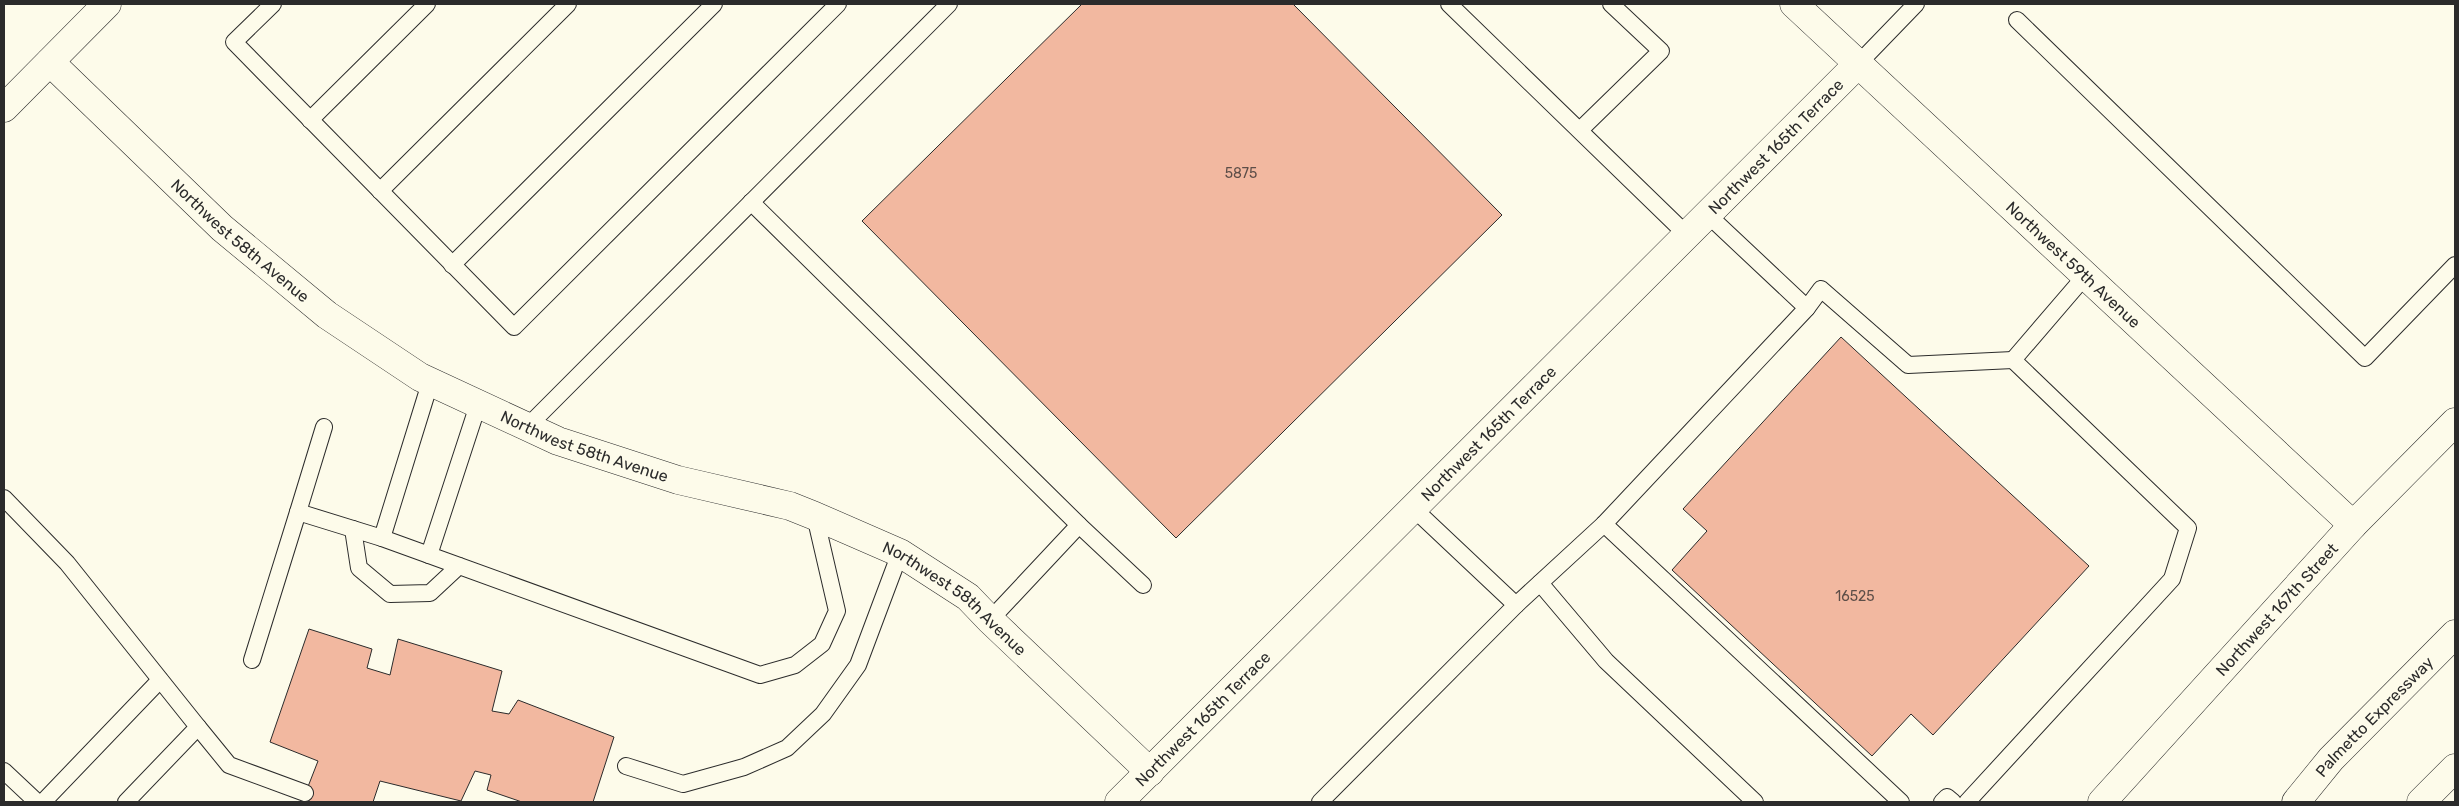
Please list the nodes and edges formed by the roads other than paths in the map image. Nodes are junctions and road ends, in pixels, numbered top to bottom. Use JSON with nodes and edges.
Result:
{"nodes":[{"id":1,"x":107,"y":4,"type":"edge"},
{"id":2,"x":273,"y":4,"type":"edge"},
{"id":3,"x":427,"y":4,"type":"edge"},
{"id":4,"x":568,"y":4,"type":"edge"},
{"id":5,"x":714,"y":4,"type":"edge"},
{"id":6,"x":838,"y":4,"type":"edge"},
{"id":7,"x":948,"y":4,"type":"edge"},
{"id":8,"x":1450,"y":4,"type":"edge"},
{"id":9,"x":1610,"y":4,"type":"edge"},
{"id":10,"x":1794,"y":4,"type":"edge"},
{"id":11,"x":1916,"y":4,"type":"edge"},
{"id":12,"x":2017,"y":20,"type":"dead end"},
{"id":13,"x":50,"y":62,"type":"junction"},
{"id":14,"x":1858,"y":64,"type":"junction"},
{"id":15,"x":4,"y":108,"type":"edge"},
{"id":16,"x":310,"y":120,"type":"junction"},
{"id":17,"x":1580,"y":130,"type":"junction"},
{"id":18,"x":380,"y":191,"type":"junction"},
{"id":19,"x":751,"y":202,"type":"junction"},
{"id":20,"x":1707,"y":214,"type":"junction"},
{"id":21,"x":1687,"y":235,"type":"junction"},
{"id":22,"x":452,"y":264,"type":"junction"},
{"id":23,"x":2455,"y":265,"type":"edge"},
{"id":24,"x":2086,"y":275,"type":"junction"},
{"id":25,"x":1807,"y":308,"type":"junction"},
{"id":26,"x":2013,"y":360,"type":"junction"},
{"id":27,"x":430,"y":383,"type":"junction"},
{"id":28,"x":478,"y":405,"type":"junction"},
{"id":29,"x":2455,"y":422,"type":"edge"},
{"id":30,"x":324,"y":427,"type":"dead end"},
{"id":31,"x":527,"y":427,"type":"junction"},
{"id":32,"x":4,"y":498,"type":"edge"},
{"id":33,"x":1413,"y":508,"type":"junction"},
{"id":34,"x":298,"y":512,"type":"junction"},
{"id":35,"x":815,"y":516,"type":"junction"},
{"id":36,"x":1604,"y":524,"type":"junction"},
{"id":37,"x":2353,"y":524,"type":"junction"},
{"id":38,"x":1079,"y":525,"type":"junction"},
{"id":39,"x":353,"y":529,"type":"junction"},
{"id":40,"x":382,"y":538,"type":"junction"},
{"id":41,"x":900,"y":553,"type":"junction"},
{"id":42,"x":429,"y":555,"type":"junction"},
{"id":43,"x":459,"y":566,"type":"junction"},
{"id":44,"x":1540,"y":583,"type":"junction"},
{"id":45,"x":1143,"y":585,"type":"dead end"},
{"id":46,"x":1516,"y":605,"type":"junction"},
{"id":47,"x":990,"y":620,"type":"junction"},
{"id":48,"x":2455,"y":634,"type":"edge"},
{"id":49,"x":252,"y":660,"type":"dead end"},
{"id":50,"x":160,"y":680,"type":"junction"},
{"id":51,"x":198,"y":727,"type":"junction"},
{"id":52,"x":2331,"y":759,"type":"junction"},
{"id":53,"x":626,"y":766,"type":"dead end"},
{"id":54,"x":2455,"y":768,"type":"edge"},
{"id":55,"x":4,"y":771,"type":"edge"},
{"id":56,"x":1150,"y":772,"type":"junction"},
{"id":57,"x":305,"y":793,"type":"dead end"},
{"id":58,"x":128,"y":801,"type":"edge"},
{"id":59,"x":37,"y":802,"type":"edge"},
{"id":60,"x":44,"y":802,"type":"edge"},
{"id":61,"x":1119,"y":802,"type":"edge"},
{"id":62,"x":1320,"y":802,"type":"edge"},
{"id":63,"x":1755,"y":802,"type":"edge"},
{"id":64,"x":1901,"y":802,"type":"edge"},
{"id":65,"x":1942,"y":802,"type":"edge"},
{"id":66,"x":1953,"y":802,"type":"edge"},
{"id":67,"x":1967,"y":802,"type":"edge"},
{"id":68,"x":2102,"y":802,"type":"edge"},
{"id":69,"x":2281,"y":802,"type":"edge"},
{"id":70,"x":2296,"y":802,"type":"edge"},
{"id":71,"x":2421,"y":802,"type":"edge"}],
"edges":[{"from":1,"to":13,"type":"main road"},
{"from":2,"to":16,"type":"lane"},
{"from":3,"to":16,"type":"lane"},
{"from":4,"to":18,"type":"lane"},
{"from":5,"to":22,"type":"lane"},
{"from":6,"to":22,"type":"lane"},
{"from":7,"to":19,"type":"lane"},
{"from":8,"to":17,"type":"lane"},
{"from":9,"to":17,"type":"lane"},
{"from":10,"to":14,"type":"main road","name":"Northwest 59th Avenue"},
{"from":11,"to":14,"type":"lane"},
{"from":12,"to":23,"type":"lane"},
{"from":13,"to":15,"type":"main road"},
{"from":13,"to":27,"type":"main road","name":"Northwest 58th Avenue"},
{"from":14,"to":20,"type":"main road","name":"Northwest 165th Terrace"},
{"from":14,"to":24,"type":"main road","name":"Northwest 59th Avenue"},
{"from":16,"to":18,"type":"lane"},
{"from":17,"to":21,"type":"lane"},
{"from":18,"to":22,"type":"lane"},
{"from":19,"to":31,"type":"lane"},
{"from":19,"to":38,"type":"lane"},
{"from":20,"to":21,"type":"main road","name":"Northwest 165th Terrace"},
{"from":20,"to":25,"type":"lane"},
{"from":21,"to":33,"type":"main road","name":"Northwest 165th Terrace"},
{"from":24,"to":26,"type":"lane"},
{"from":24,"to":37,"type":"main road","name":"Northwest 59th Avenue"},
{"from":25,"to":26,"type":"lane"},
{"from":25,"to":36,"type":"lane"},
{"from":26,"to":67,"type":"lane"},
{"from":27,"to":28,"type":"main road","name":"Northwest 58th Avenue"},
{"from":27,"to":40,"type":"lane"},
{"from":28,"to":31,"type":"main road","name":"Northwest 58th Avenue"},
{"from":28,"to":42,"type":"lane"},
{"from":29,"to":37,"type":"main road","name":"Northwest 167th Street"},
{"from":30,"to":34,"type":"lane"},
{"from":31,"to":35,"type":"main road","name":"Northwest 58th Avenue"},
{"from":32,"to":50,"type":"lane"},
{"from":33,"to":46,"type":"lane"},
{"from":33,"to":56,"type":"main road","name":"Northwest 165th Terrace"},
{"from":34,"to":39,"type":"lane"},
{"from":34,"to":49,"type":"lane"},
{"from":35,"to":41,"type":"main road","name":"Northwest 58th Avenue"},
{"from":35,"to":43,"type":"lane"},
{"from":36,"to":44,"type":"lane"},
{"from":36,"to":64,"type":"lane"},
{"from":37,"to":68,"type":"main road","name":"Northwest 167th Street"},
{"from":38,"to":45,"type":"lane"},
{"from":38,"to":47,"type":"lane"},
{"from":39,"to":40,"type":"lane"},
{"from":39,"to":43,"type":"lane"},
{"from":40,"to":42,"type":"lane"},
{"from":41,"to":47,"type":"main road","name":"Northwest 58th Avenue"},
{"from":41,"to":53,"type":"lane"},
{"from":42,"to":43,"type":"lane"},
{"from":44,"to":46,"type":"lane"},
{"from":44,"to":63,"type":"lane"},
{"from":46,"to":62,"type":"lane"},
{"from":47,"to":56,"type":"main road","name":"Northwest 58th Avenue"},
{"from":48,"to":52,"type":"main road","name":"Palmetto Expressway"},
{"from":50,"to":51,"type":"lane"},
{"from":50,"to":60,"type":"lane"},
{"from":51,"to":57,"type":"lane"},
{"from":51,"to":58,"type":"lane"},
{"from":52,"to":69,"type":"main road"},
{"from":52,"to":70,"type":"main road","name":"Palmetto Expressway"},
{"from":54,"to":71,"type":"main road"},
{"from":55,"to":59,"type":"lane"},
{"from":56,"to":61,"type":"main road","name":"Northwest 165th Terrace"},
{"from":65,"to":66,"type":"lane"}]}
